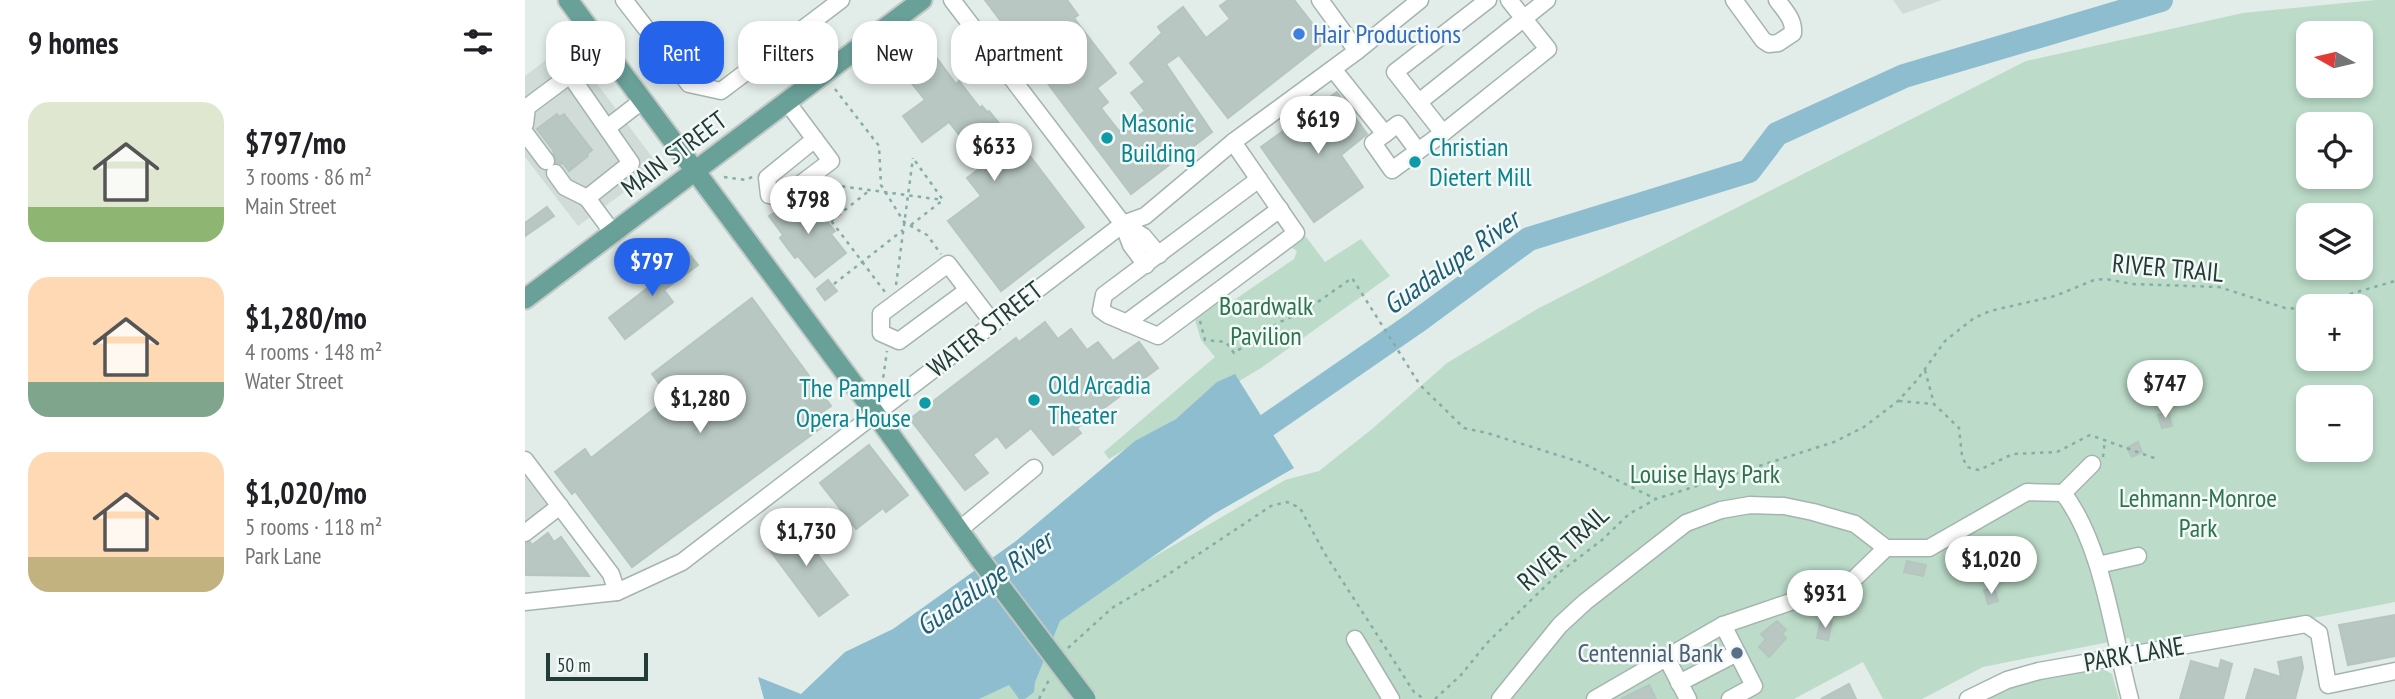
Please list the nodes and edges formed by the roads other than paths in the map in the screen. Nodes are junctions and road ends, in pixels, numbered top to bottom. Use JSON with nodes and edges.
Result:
{"nodes":[{"id":1,"x":568,"y":0,"type":"edge"},
{"id":2,"x":624,"y":0,"type":"edge"},
{"id":3,"x":841,"y":0,"type":"edge"},
{"id":4,"x":922,"y":0,"type":"edge"},
{"id":5,"x":952,"y":0,"type":"edge"},
{"id":6,"x":1320,"y":0,"type":"edge"},
{"id":7,"x":1488,"y":0,"type":"edge"},
{"id":8,"x":1509,"y":0,"type":"edge"},
{"id":9,"x":1734,"y":0,"type":"edge"},
{"id":10,"x":1777,"y":0,"type":"edge"},
{"id":11,"x":1415,"y":2,"type":"edge"},
{"id":12,"x":1551,"y":4,"type":"edge"},
{"id":13,"x":1524,"y":19,"type":"junction"},
{"id":14,"x":1357,"y":51,"type":"junction"},
{"id":15,"x":1333,"y":69,"type":"junction"},
{"id":16,"x":643,"y":100,"type":"junction"},
{"id":17,"x":787,"y":102,"type":"junction"},
{"id":18,"x":1419,"y":102,"type":"junction"},
{"id":19,"x":525,"y":124,"type":"edge"},
{"id":20,"x":607,"y":128,"type":"junction"},
{"id":21,"x":525,"y":132,"type":"edge"},
{"id":22,"x":1443,"y":133,"type":"junction"},
{"id":23,"x":1385,"y":134,"type":"junction"},
{"id":24,"x":815,"y":139,"type":"junction"},
{"id":25,"x":1233,"y":142,"type":"junction"},
{"id":26,"x":1418,"y":151,"type":"junction"},
{"id":27,"x":695,"y":170,"type":"junction"},
{"id":28,"x":1259,"y":179,"type":"junction"},
{"id":29,"x":587,"y":198,"type":"junction"},
{"id":30,"x":1280,"y":209,"type":"junction"},
{"id":31,"x":1123,"y":224,"type":"junction"},
{"id":32,"x":613,"y":233,"type":"junction"},
{"id":33,"x":1153,"y":260,"type":"junction"},
{"id":34,"x":968,"y":290,"type":"junction"},
{"id":35,"x":525,"y":299,"type":"edge"},
{"id":36,"x":993,"y":323,"type":"junction"},
{"id":37,"x":1126,"y":323,"type":"junction"},
{"id":38,"x":876,"y":414,"type":"junction"},
{"id":39,"x":525,"y":460,"type":"edge"},
{"id":40,"x":2092,"y":464,"type":"dead end"},
{"id":41,"x":1034,"y":468,"type":"dead end"},
{"id":42,"x":531,"y":482,"type":"edge"},
{"id":43,"x":2063,"y":494,"type":"junction"},
{"id":44,"x":560,"y":506,"type":"junction"},
{"id":45,"x":959,"y":530,"type":"junction"},
{"id":46,"x":525,"y":533,"type":"edge"},
{"id":47,"x":1886,"y":548,"type":"junction"},
{"id":48,"x":2138,"y":556,"type":"dead end"},
{"id":49,"x":2098,"y":565,"type":"junction"},
{"id":50,"x":617,"y":592,"type":"junction"},
{"id":51,"x":525,"y":602,"type":"edge"},
{"id":52,"x":1723,"y":625,"type":"junction"},
{"id":53,"x":1355,"y":639,"type":"dead end"},
{"id":54,"x":1737,"y":653,"type":"junction"},
{"id":55,"x":2119,"y":656,"type":"junction"},
{"id":56,"x":1666,"y":657,"type":"junction"},
{"id":57,"x":2395,"y":671,"type":"edge"},
{"id":58,"x":1679,"y":683,"type":"junction"},
{"id":59,"x":1086,"y":699,"type":"edge"},
{"id":60,"x":1391,"y":699,"type":"edge"},
{"id":61,"x":1500,"y":699,"type":"edge"},
{"id":62,"x":1595,"y":699,"type":"edge"},
{"id":63,"x":1688,"y":699,"type":"edge"},
{"id":64,"x":1730,"y":699,"type":"edge"},
{"id":65,"x":1968,"y":699,"type":"edge"},
{"id":66,"x":2130,"y":699,"type":"edge"}],
"edges":[{"from":1,"to":16,"type":"main road"},
{"from":2,"to":3,"type":"street"},
{"from":4,"to":17,"type":"main road","name":"MAIN STREET"},
{"from":5,"to":31,"type":"street"},
{"from":6,"to":14,"type":"street"},
{"from":7,"to":18,"type":"street"},
{"from":8,"to":13,"type":"street"},
{"from":9,"to":10,"type":"street"},
{"from":11,"to":14,"type":"street","name":"WATER STREET"},
{"from":12,"to":13,"type":"street"},
{"from":13,"to":18,"type":"street"},
{"from":13,"to":22,"type":"street"},
{"from":14,"to":15,"type":"street","name":"WATER STREET"},
{"from":15,"to":23,"type":"street"},
{"from":15,"to":25,"type":"street","name":"WATER STREET"},
{"from":16,"to":20,"type":"street"},
{"from":16,"to":27,"type":"main road"},
{"from":17,"to":24,"type":"street"},
{"from":17,"to":27,"type":"main road","name":"MAIN STREET"},
{"from":18,"to":22,"type":"street"},
{"from":19,"to":20,"type":"street"},
{"from":20,"to":29,"type":"street"},
{"from":21,"to":29,"type":"street"},
{"from":22,"to":26,"type":"street"},
{"from":23,"to":26,"type":"street"},
{"from":23,"to":26,"type":"street"},
{"from":24,"to":24,"type":"street"},
{"from":25,"to":28,"type":"street"},
{"from":25,"to":31,"type":"street","name":"WATER STREET"},
{"from":27,"to":32,"type":"main road","name":"MAIN STREET"},
{"from":27,"to":38,"type":"main road"},
{"from":28,"to":30,"type":"street"},
{"from":28,"to":33,"type":"street"},
{"from":29,"to":32,"type":"street"},
{"from":30,"to":37,"type":"street"},
{"from":30,"to":37,"type":"street"},
{"from":31,"to":33,"type":"street"},
{"from":31,"to":36,"type":"street","name":"WATER STREET"},
{"from":32,"to":35,"type":"main road","name":"MAIN STREET"},
{"from":33,"to":37,"type":"street"},
{"from":34,"to":34,"type":"street"},
{"from":34,"to":36,"type":"street"},
{"from":36,"to":38,"type":"street","name":"WATER STREET"},
{"from":38,"to":45,"type":"main road"},
{"from":38,"to":50,"type":"street","name":"WATER STREET"},
{"from":39,"to":42,"type":"street"},
{"from":40,"to":43,"type":"street"},
{"from":41,"to":45,"type":"street"},
{"from":42,"to":44,"type":"street"},
{"from":43,"to":47,"type":"street"},
{"from":43,"to":49,"type":"street"},
{"from":44,"to":46,"type":"street"},
{"from":44,"to":50,"type":"street"},
{"from":45,"to":59,"type":"main road","bridge":true},
{"from":47,"to":52,"type":"street"},
{"from":47,"to":61,"type":"street"},
{"from":48,"to":49,"type":"street"},
{"from":49,"to":55,"type":"street"},
{"from":50,"to":51,"type":"street","name":"WATER STREET"},
{"from":52,"to":54,"type":"street"},
{"from":52,"to":56,"type":"street"},
{"from":53,"to":60,"type":"street"},
{"from":54,"to":58,"type":"street"},
{"from":54,"to":64,"type":"street"},
{"from":55,"to":57,"type":"street","name":"PARK LANE"},
{"from":55,"to":65,"type":"street","name":"PARK LANE"},
{"from":55,"to":66,"type":"street"},
{"from":56,"to":58,"type":"street"},
{"from":56,"to":62,"type":"street"},
{"from":58,"to":63,"type":"street"}]}
